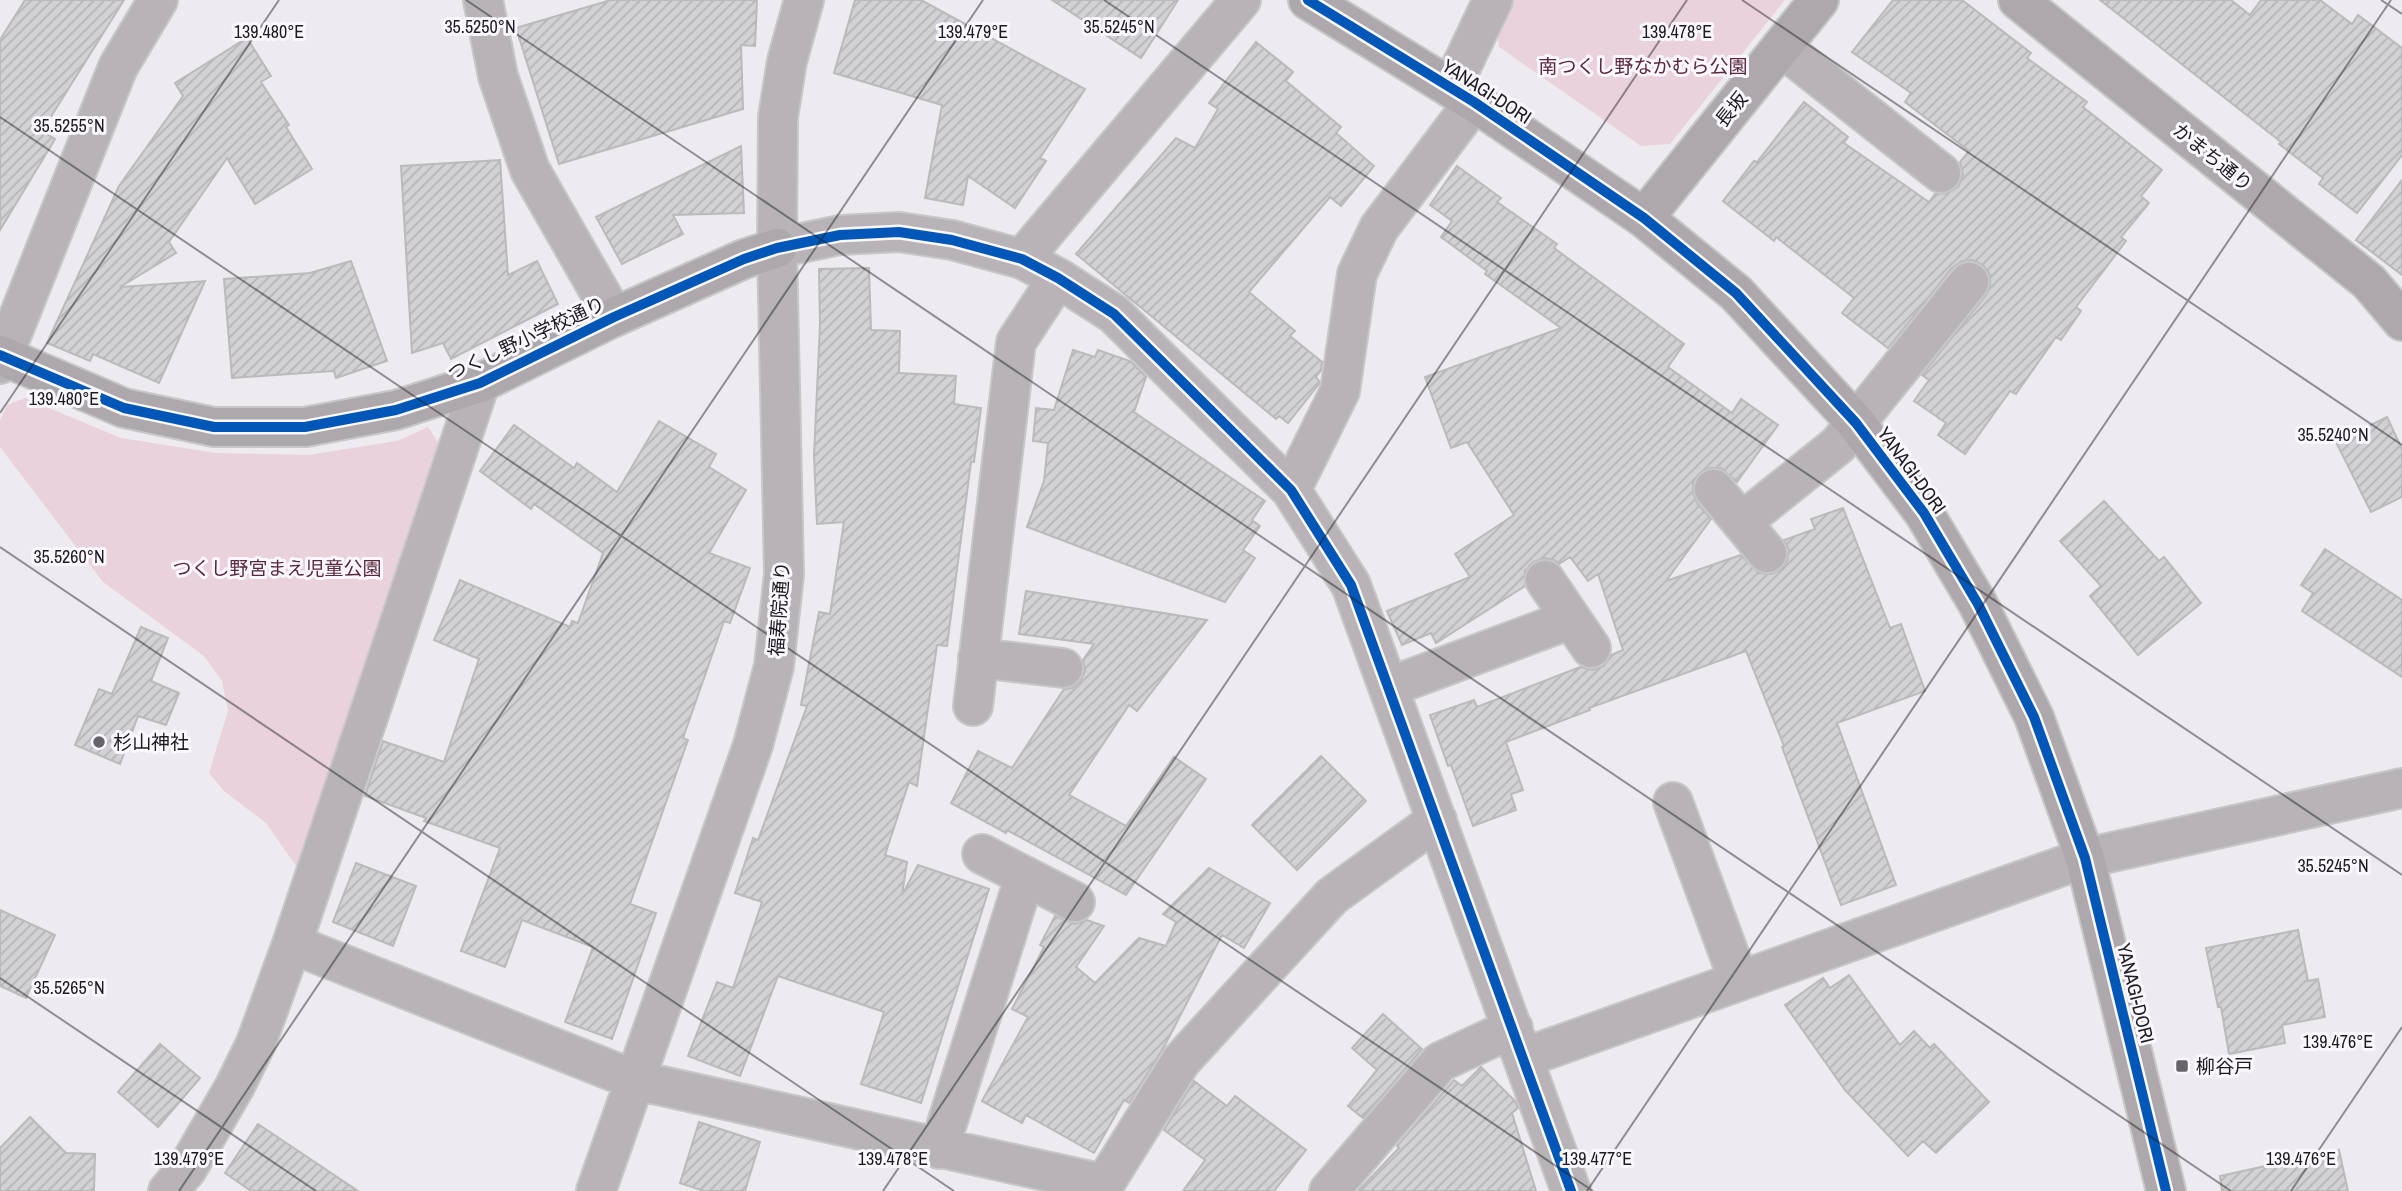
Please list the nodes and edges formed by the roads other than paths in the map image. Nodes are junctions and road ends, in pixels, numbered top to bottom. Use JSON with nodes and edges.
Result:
{"nodes":[{"id":1,"x":158,"y":0,"type":"edge"},
{"id":2,"x":483,"y":0,"type":"edge"},
{"id":3,"x":804,"y":0,"type":"edge"},
{"id":4,"x":1241,"y":0,"type":"edge"},
{"id":5,"x":1308,"y":0,"type":"edge"},
{"id":6,"x":1493,"y":0,"type":"edge"},
{"id":7,"x":1819,"y":0,"type":"edge"},
{"id":8,"x":2018,"y":0,"type":"edge"},
{"id":9,"x":1781,"y":47,"type":"junction"},
{"id":10,"x":1462,"y":95,"type":"junction"},
{"id":11,"x":1941,"y":173,"type":"dead end"},
{"id":12,"x":1644,"y":218,"type":"junction"},
{"id":13,"x":777,"y":248,"type":"junction"},
{"id":14,"x":1022,"y":259,"type":"junction"},
{"id":15,"x":1058,"y":278,"type":"junction"},
{"id":16,"x":1969,"y":282,"type":"dead end"},
{"id":17,"x":614,"y":317,"type":"junction"},
{"id":18,"x":2402,"y":321,"type":"edge"},
{"id":19,"x":1,"y":358,"type":"edge"},
{"id":20,"x":480,"y":383,"type":"junction"},
{"id":21,"x":1856,"y":423,"type":"junction"},
{"id":22,"x":1714,"y":489,"type":"dead end"},
{"id":23,"x":1291,"y":490,"type":"junction"},
{"id":24,"x":1742,"y":522,"type":"junction"},
{"id":25,"x":1767,"y":553,"type":"dead end"},
{"id":26,"x":1545,"y":580,"type":"dead end"},
{"id":27,"x":978,"y":658,"type":"junction"},
{"id":28,"x":1063,"y":668,"type":"dead end"},
{"id":29,"x":1389,"y":687,"type":"junction"},
{"id":30,"x":973,"y":706,"type":"dead end"},
{"id":31,"x":2402,"y":788,"type":"edge"},
{"id":32,"x":1673,"y":802,"type":"dead end"},
{"id":33,"x":1437,"y":820,"type":"junction"},
{"id":34,"x":982,"y":854,"type":"dead end"},
{"id":35,"x":2085,"y":858,"type":"junction"},
{"id":36,"x":1025,"y":876,"type":"junction"},
{"id":37,"x":1075,"y":902,"type":"dead end"},
{"id":38,"x":292,"y":944,"type":"junction"},
{"id":39,"x":1739,"y":981,"type":"junction"},
{"id":40,"x":1518,"y":1043,"type":"junction"},
{"id":41,"x":635,"y":1080,"type":"junction"},
{"id":42,"x":939,"y":1149,"type":"junction"},
{"id":43,"x":1102,"y":1188,"type":"edge"},
{"id":44,"x":168,"y":1191,"type":"edge"},
{"id":45,"x":596,"y":1191,"type":"edge"},
{"id":46,"x":1328,"y":1191,"type":"edge"},
{"id":47,"x":1571,"y":1191,"type":"edge"},
{"id":48,"x":2166,"y":1191,"type":"edge"}],
"edges":[{"from":1,"to":19,"type":"street"},
{"from":2,"to":17,"type":"street"},
{"from":3,"to":13,"type":"street","name":"福寿院通り"},
{"from":4,"to":14,"type":"street"},
{"from":5,"to":10,"type":"street","name":"YANAGI-DORI"},
{"from":6,"to":10,"type":"street"},
{"from":7,"to":9,"type":"street","name":"長坂"},
{"from":8,"to":18,"type":"street","name":"かまち通り"},
{"from":9,"to":11,"type":"street"},
{"from":9,"to":12,"type":"street","name":"長坂"},
{"from":10,"to":12,"type":"street","name":"YANAGI-DORI"},
{"from":10,"to":23,"type":"street"},
{"from":12,"to":21,"type":"street","name":"YANAGI-DORI"},
{"from":13,"to":14,"type":"street"},
{"from":13,"to":17,"type":"street","name":"つくし野小学校通り"},
{"from":13,"to":41,"type":"street","name":"福寿院通り"},
{"from":14,"to":15,"type":"street"},
{"from":15,"to":23,"type":"street"},
{"from":15,"to":27,"type":"street"},
{"from":16,"to":21,"type":"street"},
{"from":17,"to":20,"type":"street","name":"つくし野小学校通り"},
{"from":19,"to":20,"type":"street","name":"つくし野小学校通り"},
{"from":20,"to":38,"type":"street"},
{"from":21,"to":24,"type":"street"},
{"from":21,"to":35,"type":"street","name":"YANAGI-DORI"},
{"from":22,"to":24,"type":"street"},
{"from":23,"to":29,"type":"street"},
{"from":24,"to":25,"type":"street"},
{"from":26,"to":29,"type":"street"},
{"from":27,"to":28,"type":"street"},
{"from":27,"to":30,"type":"street"},
{"from":29,"to":33,"type":"street"},
{"from":31,"to":35,"type":"street"},
{"from":32,"to":39,"type":"street"},
{"from":33,"to":40,"type":"street"},
{"from":33,"to":43,"type":"street"},
{"from":34,"to":36,"type":"street"},
{"from":35,"to":39,"type":"street"},
{"from":35,"to":48,"type":"street","name":"YANAGI-DORI"},
{"from":36,"to":37,"type":"street"},
{"from":36,"to":42,"type":"street"},
{"from":38,"to":41,"type":"street"},
{"from":38,"to":44,"type":"street"},
{"from":39,"to":40,"type":"street"},
{"from":40,"to":46,"type":"street"},
{"from":40,"to":47,"type":"street"},
{"from":41,"to":42,"type":"street"},
{"from":41,"to":45,"type":"street","name":"福寿院通り"},
{"from":42,"to":43,"type":"street"}]}
